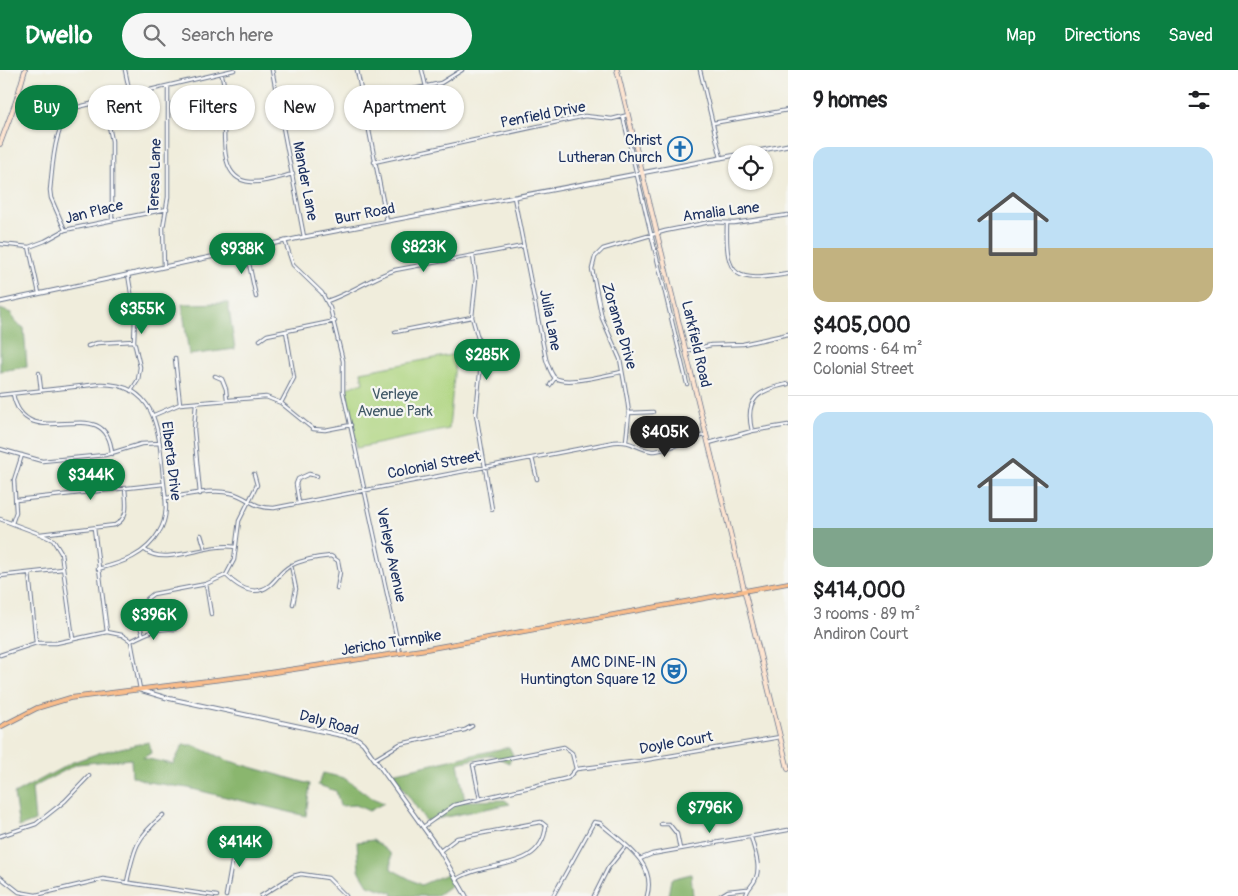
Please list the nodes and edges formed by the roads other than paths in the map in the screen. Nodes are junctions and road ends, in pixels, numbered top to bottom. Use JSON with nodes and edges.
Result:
{"nodes":[{"id":1,"x":25,"y":70,"type":"edge"},
{"id":2,"x":125,"y":70,"type":"edge"},
{"id":3,"x":234,"y":70,"type":"edge"},
{"id":4,"x":272,"y":70,"type":"edge"},
{"id":5,"x":357,"y":70,"type":"edge"},
{"id":6,"x":422,"y":70,"type":"edge"},
{"id":7,"x":462,"y":70,"type":"edge"},
{"id":8,"x":617,"y":70,"type":"edge"},
{"id":9,"x":700,"y":70,"type":"edge"},
{"id":10,"x":222,"y":73,"type":"junction"},
{"id":11,"x":128,"y":85,"type":"edge"},
{"id":12,"x":360,"y":85,"type":"edge"},
{"id":13,"x":426,"y":85,"type":"edge"},
{"id":14,"x":430,"y":85,"type":"edge"},
{"id":15,"x":168,"y":86,"type":"junction"},
{"id":16,"x":160,"y":88,"type":"edge"},
{"id":17,"x":88,"y":105,"type":"edge"},
{"id":18,"x":788,"y":110,"type":"edge"},
{"id":19,"x":628,"y":115,"type":"junction"},
{"id":20,"x":623,"y":117,"type":"junction"},
{"id":21,"x":712,"y":123,"type":"junction"},
{"id":22,"x":110,"y":130,"type":"edge"},
{"id":23,"x":369,"y":130,"type":"edge"},
{"id":24,"x":0,"y":144,"type":"edge"},
{"id":25,"x":788,"y":145,"type":"edge"},
{"id":26,"x":773,"y":148,"type":"edge"},
{"id":27,"x":728,"y":157,"type":"edge"},
{"id":28,"x":721,"y":158,"type":"junction"},
{"id":29,"x":374,"y":162,"type":"junction"},
{"id":30,"x":293,"y":174,"type":"junction"},
{"id":31,"x":640,"y":174,"type":"junction"},
{"id":32,"x":514,"y":198,"type":"junction"},
{"id":33,"x":167,"y":209,"type":"junction"},
{"id":34,"x":788,"y":215,"type":"edge"},
{"id":35,"x":112,"y":219,"type":"junction"},
{"id":36,"x":387,"y":221,"type":"junction"},
{"id":37,"x":727,"y":223,"type":"junction"},
{"id":38,"x":65,"y":230,"type":"junction"},
{"id":39,"x":658,"y":234,"type":"junction"},
{"id":40,"x":652,"y":236,"type":"junction"},
{"id":41,"x":304,"y":237,"type":"junction"},
{"id":42,"x":285,"y":241,"type":"junction"},
{"id":43,"x":0,"y":244,"type":"edge"},
{"id":44,"x":523,"y":246,"type":"junction"},
{"id":45,"x":29,"y":247,"type":"junction"},
{"id":46,"x":246,"y":249,"type":"junction"},
{"id":47,"x":472,"y":256,"type":"junction"},
{"id":48,"x":164,"y":266,"type":"junction"},
{"id":49,"x":128,"y":274,"type":"junction"},
{"id":50,"x":788,"y":274,"type":"edge"},
{"id":51,"x":39,"y":293,"type":"junction"},
{"id":52,"x":256,"y":297,"type":"dead end"},
{"id":53,"x":327,"y":301,"type":"junction"},
{"id":54,"x":0,"y":302,"type":"edge"},
{"id":55,"x":472,"y":318,"type":"junction"},
{"id":56,"x":335,"y":321,"type":"junction"},
{"id":57,"x":286,"y":330,"type":"junction"},
{"id":58,"x":395,"y":332,"type":"dead end"},
{"id":59,"x":788,"y":334,"type":"edge"},
{"id":60,"x":260,"y":340,"type":"dead end"},
{"id":61,"x":134,"y":341,"type":"junction"},
{"id":62,"x":88,"y":346,"type":"dead end"},
{"id":63,"x":686,"y":351,"type":"junction"},
{"id":64,"x":176,"y":358,"type":"dead end"},
{"id":65,"x":622,"y":372,"type":"junction"},
{"id":66,"x":39,"y":373,"type":"dead end"},
{"id":67,"x":215,"y":376,"type":"dead end"},
{"id":68,"x":555,"y":378,"type":"junction"},
{"id":69,"x":687,"y":384,"type":"dead end"},
{"id":70,"x":788,"y":384,"type":"edge"},
{"id":71,"x":550,"y":386,"type":"dead end"},
{"id":72,"x":41,"y":390,"type":"junction"},
{"id":73,"x":131,"y":391,"type":"junction"},
{"id":74,"x":14,"y":394,"type":"junction"},
{"id":75,"x":0,"y":395,"type":"edge"},
{"id":76,"x":226,"y":400,"type":"junction"},
{"id":77,"x":196,"y":403,"type":"junction"},
{"id":78,"x":281,"y":403,"type":"junction"},
{"id":79,"x":180,"y":404,"type":"junction"},
{"id":80,"x":629,"y":412,"type":"junction"},
{"id":81,"x":654,"y":412,"type":"dead end"},
{"id":82,"x":154,"y":415,"type":"junction"},
{"id":83,"x":351,"y":425,"type":"junction"},
{"id":84,"x":788,"y":425,"type":"edge"},
{"id":85,"x":752,"y":431,"type":"junction"},
{"id":86,"x":706,"y":435,"type":"junction"},
{"id":87,"x":626,"y":440,"type":"junction"},
{"id":88,"x":160,"y":443,"type":"junction"},
{"id":89,"x":708,"y":443,"type":"junction"},
{"id":90,"x":0,"y":449,"type":"edge"},
{"id":91,"x":112,"y":454,"type":"junction"},
{"id":92,"x":22,"y":455,"type":"junction"},
{"id":93,"x":532,"y":458,"type":"junction"},
{"id":94,"x":484,"y":467,"type":"junction"},
{"id":95,"x":254,"y":474,"type":"dead end"},
{"id":96,"x":317,"y":476,"type":"dead end"},
{"id":97,"x":537,"y":479,"type":"dead end"},
{"id":98,"x":164,"y":484,"type":"junction"},
{"id":99,"x":125,"y":488,"type":"junction"},
{"id":100,"x":365,"y":490,"type":"junction"},
{"id":101,"x":200,"y":494,"type":"junction"},
{"id":102,"x":166,"y":498,"type":"junction"},
{"id":103,"x":16,"y":500,"type":"junction"},
{"id":104,"x":249,"y":503,"type":"junction"},
{"id":105,"x":299,"y":503,"type":"junction"},
{"id":106,"x":492,"y":509,"type":"dead end"},
{"id":107,"x":0,"y":519,"type":"edge"},
{"id":108,"x":12,"y":523,"type":"junction"},
{"id":109,"x":94,"y":528,"type":"junction"},
{"id":110,"x":40,"y":534,"type":"junction"},
{"id":111,"x":201,"y":535,"type":"dead end"},
{"id":112,"x":236,"y":547,"type":"junction"},
{"id":113,"x":204,"y":548,"type":"junction"},
{"id":114,"x":145,"y":550,"type":"junction"},
{"id":115,"x":291,"y":565,"type":"junction"},
{"id":116,"x":63,"y":569,"type":"junction"},
{"id":117,"x":98,"y":569,"type":"junction"},
{"id":118,"x":29,"y":573,"type":"junction"},
{"id":119,"x":226,"y":575,"type":"junction"},
{"id":120,"x":0,"y":576,"type":"edge"},
{"id":121,"x":788,"y":583,"type":"edge"},
{"id":122,"x":206,"y":584,"type":"junction"},
{"id":123,"x":337,"y":589,"type":"dead end"},
{"id":124,"x":743,"y":591,"type":"junction"},
{"id":125,"x":293,"y":604,"type":"dead end"},
{"id":126,"x":211,"y":614,"type":"dead end"},
{"id":127,"x":175,"y":630,"type":"dead end"},
{"id":128,"x":108,"y":632,"type":"junction"},
{"id":129,"x":143,"y":635,"type":"junction"},
{"id":130,"x":73,"y":639,"type":"junction"},
{"id":131,"x":131,"y":642,"type":"junction"},
{"id":132,"x":36,"y":643,"type":"junction"},
{"id":133,"x":400,"y":653,"type":"junction"},
{"id":134,"x":0,"y":656,"type":"edge"},
{"id":135,"x":140,"y":689,"type":"junction"},
{"id":136,"x":472,"y":726,"type":"dead end"},
{"id":137,"x":0,"y":727,"type":"edge"},
{"id":138,"x":780,"y":737,"type":"junction"},
{"id":139,"x":374,"y":760,"type":"junction"},
{"id":140,"x":788,"y":767,"type":"edge"},
{"id":141,"x":576,"y":769,"type":"junction"},
{"id":142,"x":89,"y":776,"type":"dead end"},
{"id":143,"x":480,"y":799,"type":"junction"},
{"id":144,"x":162,"y":815,"type":"dead end"},
{"id":145,"x":661,"y":824,"type":"dead end"},
{"id":146,"x":423,"y":827,"type":"junction"},
{"id":147,"x":788,"y":830,"type":"edge"},
{"id":148,"x":0,"y":836,"type":"edge"},
{"id":149,"x":242,"y":836,"type":"dead end"},
{"id":150,"x":751,"y":837,"type":"junction"},
{"id":151,"x":625,"y":846,"type":"junction"},
{"id":152,"x":680,"y":849,"type":"junction"},
{"id":153,"x":440,"y":851,"type":"junction"},
{"id":154,"x":640,"y":859,"type":"junction"},
{"id":155,"x":0,"y":877,"type":"edge"},
{"id":156,"x":457,"y":879,"type":"junction"},
{"id":157,"x":127,"y":882,"type":"junction"},
{"id":158,"x":747,"y":889,"type":"junction"},
{"id":159,"x":216,"y":896,"type":"edge"},
{"id":160,"x":226,"y":896,"type":"edge"},
{"id":161,"x":261,"y":896,"type":"edge"},
{"id":162,"x":346,"y":896,"type":"edge"},
{"id":163,"x":466,"y":896,"type":"edge"},
{"id":164,"x":553,"y":896,"type":"edge"},
{"id":165,"x":594,"y":896,"type":"edge"},
{"id":166,"x":648,"y":896,"type":"edge"},
{"id":167,"x":720,"y":896,"type":"edge"},
{"id":168,"x":746,"y":896,"type":"edge"}],
"edges":[{"from":1,"to":24,"type":"main road"},
{"from":2,"to":11,"type":"street"},
{"from":3,"to":10,"type":"street"},
{"from":4,"to":30,"type":"street","name":"Mander Lane"},
{"from":5,"to":12,"type":"street"},
{"from":6,"to":13,"type":"street"},
{"from":7,"to":14,"type":"street"},
{"from":8,"to":19,"type":"main road","name":"Larkfield Road"},
{"from":9,"to":21,"type":"street"},
{"from":10,"to":15,"type":"street"},
{"from":10,"to":30,"type":"street"},
{"from":15,"to":16,"type":"street"},
{"from":15,"to":33,"type":"street","name":"Teresa Lane"},
{"from":17,"to":38,"type":"street"},
{"from":18,"to":21,"type":"street"},
{"from":19,"to":20,"type":"street","name":"Penfield Drive"},
{"from":19,"to":31,"type":"main road","name":"Larkfield Road"},
{"from":20,"to":29,"type":"street","name":"Penfield Drive"},
{"from":20,"to":31,"type":"street","name":"Larkfield Road"},
{"from":21,"to":28,"type":"street"},
{"from":22,"to":35,"type":"street"},
{"from":23,"to":29,"type":"street"},
{"from":25,"to":26,"type":"street"},
{"from":27,"to":28,"type":"street","name":"Burr Road"},
{"from":28,"to":31,"type":"street","name":"Burr Road"},
{"from":29,"to":36,"type":"street"},
{"from":30,"to":41,"type":"street","name":"Mander Lane"},
{"from":31,"to":32,"type":"street","name":"Burr Road"},
{"from":31,"to":39,"type":"main road","name":"Larkfield Road"},
{"from":31,"to":40,"type":"street","name":"Larkfield Road"},
{"from":32,"to":36,"type":"street","name":"Burr Road"},
{"from":32,"to":44,"type":"street","name":"Julia Lane"},
{"from":33,"to":35,"type":"street","name":"Jan Place"},
{"from":33,"to":48,"type":"street","name":"Teresa Lane"},
{"from":34,"to":37,"type":"street","name":"Amalia Lane"},
{"from":35,"to":38,"type":"street","name":"Jan Place"},
{"from":36,"to":41,"type":"street","name":"Burr Road"},
{"from":37,"to":39,"type":"street","name":"Amalia Lane"},
{"from":37,"to":50,"type":"street"},
{"from":38,"to":45,"type":"street","name":"Jan Place"},
{"from":39,"to":40,"type":"street","name":"Zoranne Drive"},
{"from":39,"to":63,"type":"main road","name":"Larkfield Road"},
{"from":40,"to":65,"type":"street","name":"Zoranne Drive"},
{"from":40,"to":69,"type":"street","name":"Larkfield Road"},
{"from":41,"to":42,"type":"street","name":"Burr Road"},
{"from":42,"to":46,"type":"street","name":"Burr Road"},
{"from":42,"to":53,"type":"street","name":"Verleye Avenue"},
{"from":43,"to":45,"type":"street","name":"Jan Place"},
{"from":44,"to":47,"type":"street"},
{"from":44,"to":68,"type":"street","name":"Julia Lane"},
{"from":45,"to":51,"type":"street"},
{"from":46,"to":48,"type":"street","name":"Burr Road"},
{"from":46,"to":52,"type":"street"},
{"from":47,"to":53,"type":"street"},
{"from":47,"to":55,"type":"street"},
{"from":48,"to":49,"type":"street","name":"Burr Road"},
{"from":49,"to":51,"type":"street","name":"Burr Road"},
{"from":49,"to":61,"type":"street"},
{"from":51,"to":54,"type":"street","name":"Burr Road"},
{"from":53,"to":56,"type":"street","name":"Verleye Avenue"},
{"from":55,"to":58,"type":"street"},
{"from":55,"to":94,"type":"street"},
{"from":56,"to":57,"type":"street"},
{"from":56,"to":83,"type":"street","name":"Verleye Avenue"},
{"from":57,"to":60,"type":"street"},
{"from":57,"to":78,"type":"street"},
{"from":59,"to":63,"type":"street"},
{"from":61,"to":62,"type":"street"},
{"from":61,"to":73,"type":"street"},
{"from":63,"to":86,"type":"main road","name":"Larkfield Road"},
{"from":64,"to":79,"type":"street"},
{"from":65,"to":68,"type":"street"},
{"from":65,"to":80,"type":"street","name":"Zoranne Drive"},
{"from":66,"to":72,"type":"street"},
{"from":67,"to":76,"type":"street"},
{"from":68,"to":71,"type":"street"},
{"from":70,"to":85,"type":"street"},
{"from":72,"to":73,"type":"street","name":"Elberta Drive"},
{"from":72,"to":74,"type":"street","name":"Elberta Drive"},
{"from":73,"to":82,"type":"street","name":"Elberta Drive"},
{"from":74,"to":75,"type":"street","name":"Elberta Drive"},
{"from":74,"to":91,"type":"street"},
{"from":76,"to":77,"type":"street"},
{"from":76,"to":78,"type":"street"},
{"from":77,"to":79,"type":"street"},
{"from":77,"to":101,"type":"street"},
{"from":78,"to":83,"type":"street"},
{"from":79,"to":82,"type":"street"},
{"from":80,"to":81,"type":"street"},
{"from":80,"to":87,"type":"street","name":"Zoranne Drive"},
{"from":82,"to":88,"type":"street","name":"Elberta Drive"},
{"from":83,"to":100,"type":"street","name":"Verleye Avenue"},
{"from":84,"to":85,"type":"street"},
{"from":85,"to":89,"type":"street"},
{"from":86,"to":87,"type":"street"},
{"from":86,"to":89,"type":"main road","name":"Larkfield Road"},
{"from":87,"to":93,"type":"street","name":"Colonial Street"},
{"from":88,"to":91,"type":"street"},
{"from":88,"to":98,"type":"street","name":"Elberta Drive"},
{"from":89,"to":124,"type":"main road","name":"Larkfield Road"},
{"from":90,"to":92,"type":"street"},
{"from":91,"to":92,"type":"street"},
{"from":92,"to":103,"type":"street"},
{"from":93,"to":94,"type":"street","name":"Colonial Street"},
{"from":93,"to":97,"type":"street"},
{"from":94,"to":100,"type":"street","name":"Colonial Street"},
{"from":94,"to":106,"type":"street"},
{"from":95,"to":104,"type":"street"},
{"from":96,"to":105,"type":"street"},
{"from":98,"to":99,"type":"street"},
{"from":98,"to":102,"type":"street","name":"Elberta Drive"},
{"from":99,"to":103,"type":"street"},
{"from":99,"to":109,"type":"street"},
{"from":100,"to":105,"type":"street","name":"Colonial Street"},
{"from":100,"to":133,"type":"street","name":"Verleye Avenue"},
{"from":101,"to":102,"type":"street","name":"Colonial Street"},
{"from":101,"to":104,"type":"street","name":"Colonial Street"},
{"from":102,"to":114,"type":"street","name":"Elberta Drive"},
{"from":103,"to":108,"type":"street"},
{"from":104,"to":105,"type":"street","name":"Colonial Street"},
{"from":104,"to":112,"type":"street"},
{"from":107,"to":108,"type":"street"},
{"from":108,"to":110,"type":"street"},
{"from":109,"to":110,"type":"street"},
{"from":109,"to":117,"type":"street"},
{"from":110,"to":116,"type":"street"},
{"from":111,"to":113,"type":"street"},
{"from":112,"to":113,"type":"street"},
{"from":112,"to":119,"type":"street"},
{"from":113,"to":114,"type":"street"},
{"from":114,"to":117,"type":"street"},
{"from":115,"to":119,"type":"street"},
{"from":115,"to":123,"type":"street"},
{"from":115,"to":125,"type":"street"},
{"from":116,"to":118,"type":"street"},
{"from":116,"to":130,"type":"street"},
{"from":117,"to":128,"type":"street"},
{"from":118,"to":120,"type":"street"},
{"from":118,"to":132,"type":"street"},
{"from":119,"to":122,"type":"street"},
{"from":121,"to":124,"type":"main road","name":"Jericho Turnpike"},
{"from":122,"to":126,"type":"street"},
{"from":122,"to":129,"type":"street"},
{"from":124,"to":133,"type":"main road","name":"Jericho Turnpike"},
{"from":124,"to":138,"type":"main road","name":"Larkfield Road"},
{"from":127,"to":129,"type":"street"},
{"from":128,"to":130,"type":"street"},
{"from":128,"to":131,"type":"street"},
{"from":129,"to":131,"type":"street"},
{"from":130,"to":132,"type":"street"},
{"from":131,"to":135,"type":"street"},
{"from":132,"to":134,"type":"street"},
{"from":133,"to":135,"type":"main road","name":"Jericho Turnpike"},
{"from":135,"to":137,"type":"main road","name":"Jericho Turnpike"},
{"from":135,"to":139,"type":"street","name":"Daly Road"},
{"from":136,"to":139,"type":"street"},
{"from":138,"to":140,"type":"main road","name":"Larkfield Road"},
{"from":138,"to":141,"type":"street","name":"Doyle Court"},
{"from":139,"to":146,"type":"street","name":"Daly Road"},
{"from":141,"to":143,"type":"street"},
{"from":141,"to":143,"type":"street"},
{"from":142,"to":148,"type":"street"},
{"from":143,"to":146,"type":"street"},
{"from":144,"to":157,"type":"street"},
{"from":145,"to":152,"type":"street"},
{"from":146,"to":153,"type":"street","name":"Daly Road"},
{"from":147,"to":150,"type":"street"},
{"from":149,"to":160,"type":"street"},
{"from":150,"to":152,"type":"street"},
{"from":150,"to":158,"type":"street"},
{"from":151,"to":154,"type":"street"},
{"from":151,"to":164,"type":"street"},
{"from":151,"to":165,"type":"street"},
{"from":152,"to":154,"type":"street"},
{"from":153,"to":156,"type":"street","name":"Daly Road"},
{"from":153,"to":156,"type":"street"},
{"from":154,"to":166,"type":"street"},
{"from":155,"to":157,"type":"street"},
{"from":156,"to":163,"type":"street","name":"Daly Road"},
{"from":157,"to":159,"type":"street"},
{"from":158,"to":167,"type":"street"},
{"from":158,"to":168,"type":"street"},
{"from":161,"to":162,"type":"street"}]}
